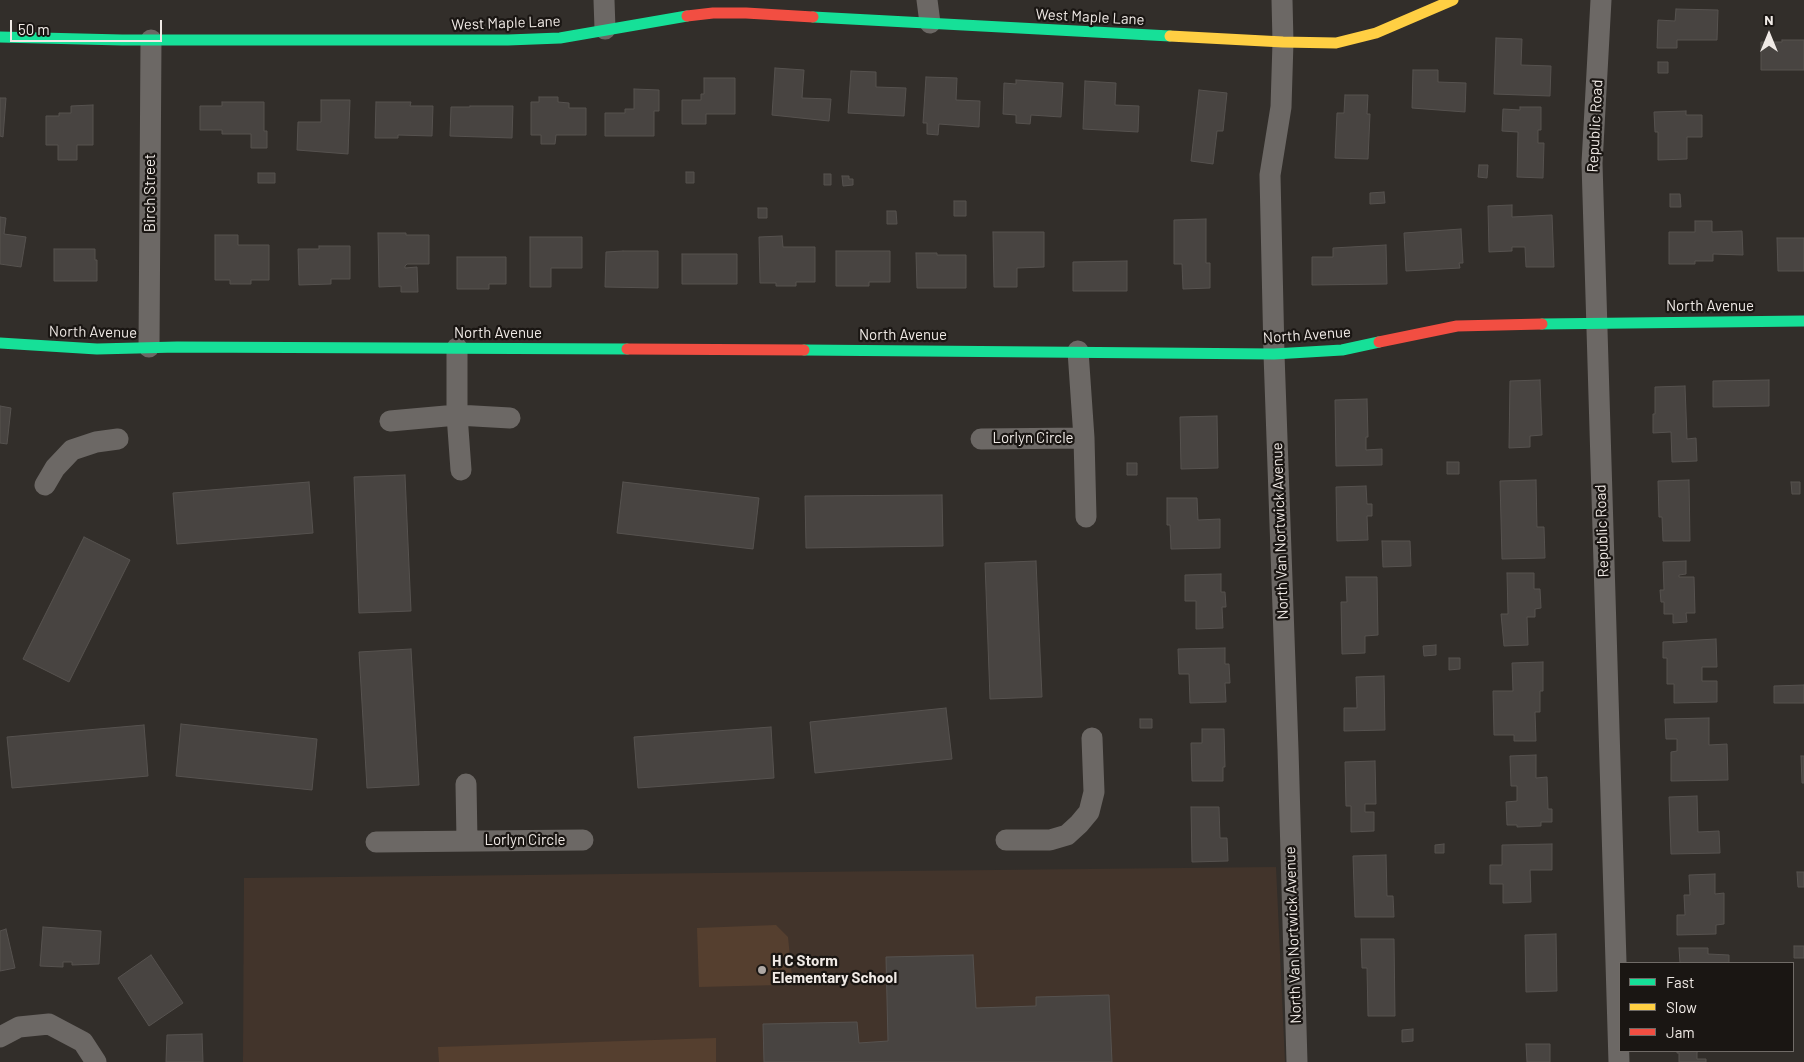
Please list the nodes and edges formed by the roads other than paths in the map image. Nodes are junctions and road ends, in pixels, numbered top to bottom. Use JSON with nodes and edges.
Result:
{"nodes":[{"id":1,"x":604,"y":0,"type":"edge"},
{"id":2,"x":927,"y":0,"type":"edge"},
{"id":3,"x":1282,"y":0,"type":"edge"},
{"id":4,"x":1453,"y":0,"type":"edge"},
{"id":5,"x":1601,"y":0,"type":"edge"},
{"id":6,"x":930,"y":23,"type":"junction"},
{"id":7,"x":605,"y":28,"type":"junction"},
{"id":8,"x":0,"y":37,"type":"edge"},
{"id":9,"x":151,"y":40,"type":"junction"},
{"id":10,"x":1283,"y":42,"type":"junction"},
{"id":11,"x":1804,"y":320,"type":"edge"},
{"id":12,"x":1596,"y":322,"type":"junction"},
{"id":13,"x":0,"y":343,"type":"edge"},
{"id":14,"x":150,"y":347,"type":"junction"},
{"id":15,"x":457,"y":348,"type":"junction"},
{"id":16,"x":1078,"y":351,"type":"junction"},
{"id":17,"x":1274,"y":354,"type":"junction"},
{"id":18,"x":457,"y":415,"type":"junction"},
{"id":19,"x":510,"y":418,"type":"dead end"},
{"id":20,"x":390,"y":421,"type":"dead end"},
{"id":21,"x":1084,"y":438,"type":"junction"},
{"id":22,"x":118,"y":439,"type":"dead end"},
{"id":23,"x":981,"y":439,"type":"dead end"},
{"id":24,"x":461,"y":470,"type":"dead end"},
{"id":25,"x":45,"y":485,"type":"dead end"},
{"id":26,"x":1086,"y":517,"type":"dead end"},
{"id":27,"x":1092,"y":738,"type":"dead end"},
{"id":28,"x":466,"y":784,"type":"dead end"},
{"id":29,"x":468,"y":840,"type":"junction"},
{"id":30,"x":583,"y":840,"type":"dead end"},
{"id":31,"x":1006,"y":840,"type":"dead end"},
{"id":32,"x":376,"y":842,"type":"dead end"},
{"id":33,"x":0,"y":1037,"type":"edge"},
{"id":34,"x":96,"y":1062,"type":"edge"},
{"id":35,"x":1297,"y":1062,"type":"edge"},
{"id":36,"x":1619,"y":1062,"type":"edge"}],
"edges":[{"from":1,"to":7,"type":"street"},
{"from":2,"to":6,"type":"street"},
{"from":3,"to":10,"type":"street","name":"North Van Nortwick Avenue"},
{"from":4,"to":10,"type":"street","name":"West Maple Lane"},
{"from":5,"to":12,"type":"street","name":"Republic Road"},
{"from":6,"to":7,"type":"street","name":"West Maple Lane"},
{"from":6,"to":10,"type":"street","name":"West Maple Lane"},
{"from":7,"to":9,"type":"street","name":"West Maple Lane"},
{"from":8,"to":9,"type":"street","name":"West Maple Lane"},
{"from":9,"to":14,"type":"street","name":"Birch Street"},
{"from":10,"to":17,"type":"street","name":"North Van Nortwick Avenue"},
{"from":11,"to":12,"type":"street","name":"North Avenue"},
{"from":12,"to":17,"type":"street","name":"North Avenue"},
{"from":12,"to":36,"type":"street","name":"Republic Road"},
{"from":13,"to":14,"type":"street","name":"North Avenue"},
{"from":14,"to":15,"type":"street","name":"North Avenue"},
{"from":15,"to":16,"type":"street","name":"North Avenue"},
{"from":15,"to":18,"type":"street"},
{"from":16,"to":17,"type":"street","name":"North Avenue"},
{"from":16,"to":21,"type":"street","name":"Lorlyn Circle"},
{"from":17,"to":35,"type":"street","name":"North Van Nortwick Avenue"},
{"from":18,"to":19,"type":"street"},
{"from":18,"to":20,"type":"street"},
{"from":18,"to":24,"type":"street"},
{"from":21,"to":23,"type":"street","name":"Lorlyn Circle"},
{"from":21,"to":26,"type":"street","name":"Lorlyn Circle"},
{"from":22,"to":25,"type":"street"},
{"from":27,"to":31,"type":"street"},
{"from":28,"to":29,"type":"street","name":"Lorlyn Circle"},
{"from":29,"to":30,"type":"street","name":"Lorlyn Circle"},
{"from":29,"to":32,"type":"street","name":"Lorlyn Circle"},
{"from":33,"to":34,"type":"street"}]}
